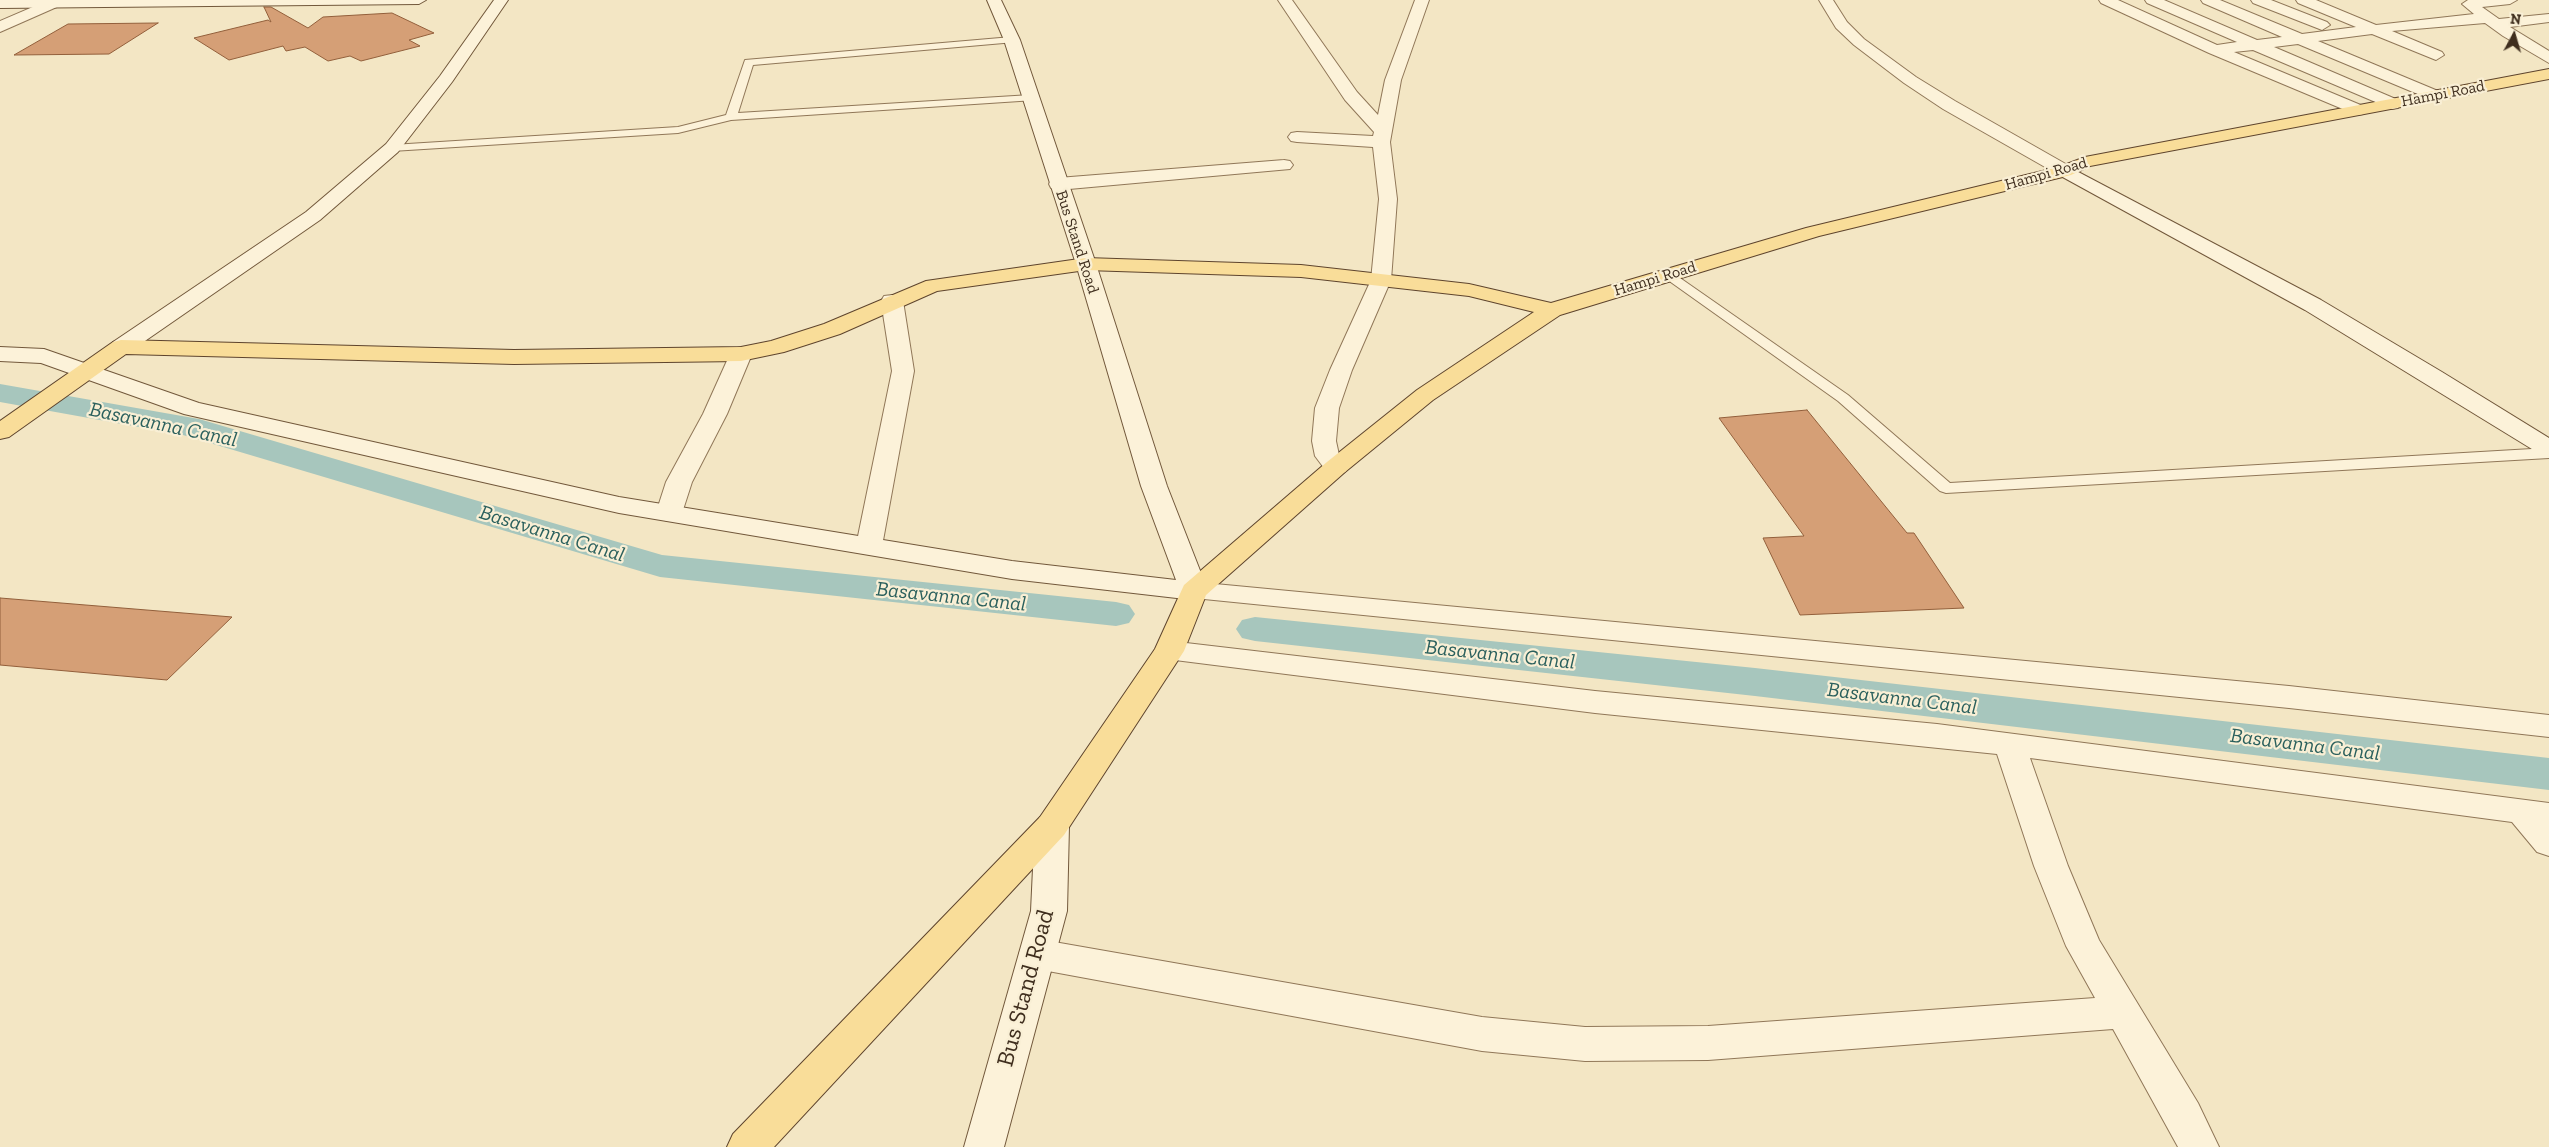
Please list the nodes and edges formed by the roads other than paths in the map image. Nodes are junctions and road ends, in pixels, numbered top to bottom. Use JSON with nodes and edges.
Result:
{"nodes":[{"id":1,"x":419,"y":0,"type":"edge"},
{"id":2,"x":501,"y":0,"type":"edge"},
{"id":3,"x":994,"y":0,"type":"edge"},
{"id":4,"x":1285,"y":0,"type":"edge"},
{"id":5,"x":1422,"y":0,"type":"edge"},
{"id":6,"x":1826,"y":0,"type":"edge"},
{"id":7,"x":2106,"y":0,"type":"edge"},
{"id":8,"x":2152,"y":0,"type":"edge"},
{"id":9,"x":2208,"y":0,"type":"edge"},
{"id":10,"x":2258,"y":0,"type":"edge"},
{"id":11,"x":2303,"y":0,"type":"edge"},
{"id":12,"x":2510,"y":0,"type":"edge"},
{"id":13,"x":85,"y":1,"type":"edge"},
{"id":14,"x":292,"y":1,"type":"edge"},
{"id":15,"x":2467,"y":2,"type":"edge"},
{"id":16,"x":54,"y":3,"type":"junction"},
{"id":17,"x":0,"y":4,"type":"edge"},
{"id":18,"x":2385,"y":14,"type":"dead end"},
{"id":19,"x":2549,"y":18,"type":"edge"},
{"id":20,"x":2493,"y":21,"type":"junction"},
{"id":21,"x":2411,"y":24,"type":"junction"},
{"id":22,"x":0,"y":27,"type":"edge"},
{"id":23,"x":2376,"y":29,"type":"junction"},
{"id":24,"x":2343,"y":34,"type":"junction"},
{"id":25,"x":2301,"y":39,"type":"junction"},
{"id":26,"x":1012,"y":40,"type":"junction"},
{"id":27,"x":2256,"y":46,"type":"junction"},
{"id":28,"x":2215,"y":50,"type":"junction"},
{"id":29,"x":2436,"y":55,"type":"dead end"},
{"id":30,"x":2549,"y":58,"type":"edge"},
{"id":31,"x":2549,"y":74,"type":"edge"},
{"id":32,"x":2549,"y":87,"type":"edge"},
{"id":33,"x":2432,"y":95,"type":"junction"},
{"id":34,"x":1351,"y":96,"type":"junction"},
{"id":35,"x":1032,"y":98,"type":"junction"},
{"id":36,"x":1390,"y":101,"type":"junction"},
{"id":37,"x":2392,"y":104,"type":"junction"},
{"id":38,"x":2357,"y":110,"type":"junction"},
{"id":39,"x":731,"y":117,"type":"junction"},
{"id":40,"x":1297,"y":137,"type":"dead end"},
{"id":41,"x":1382,"y":137,"type":"junction"},
{"id":42,"x":392,"y":148,"type":"junction"},
{"id":43,"x":1284,"y":165,"type":"dead end"},
{"id":44,"x":2070,"y":170,"type":"junction"},
{"id":45,"x":1058,"y":184,"type":"junction"},
{"id":46,"x":1086,"y":264,"type":"junction"},
{"id":47,"x":1670,"y":274,"type":"junction"},
{"id":48,"x":1381,"y":280,"type":"junction"},
{"id":49,"x":892,"y":301,"type":"junction"},
{"id":50,"x":1552,"y":310,"type":"junction"},
{"id":51,"x":121,"y":347,"type":"junction"},
{"id":52,"x":0,"y":354,"type":"edge"},
{"id":53,"x":741,"y":354,"type":"junction"},
{"id":54,"x":79,"y":376,"type":"junction"},
{"id":55,"x":0,"y":432,"type":"edge"},
{"id":56,"x":2549,"y":449,"type":"edge"},
{"id":57,"x":2549,"y":453,"type":"edge"},
{"id":58,"x":1336,"y":467,"type":"junction"},
{"id":59,"x":669,"y":514,"type":"junction"},
{"id":60,"x":869,"y":546,"type":"junction"},
{"id":61,"x":1194,"y":592,"type":"junction"},
{"id":62,"x":1169,"y":651,"type":"junction"},
{"id":63,"x":2549,"y":726,"type":"edge"},
{"id":64,"x":2009,"y":744,"type":"junction"},
{"id":65,"x":2536,"y":814,"type":"edge"},
{"id":66,"x":1052,"y":826,"type":"junction"},
{"id":67,"x":2549,"y":843,"type":"edge"},
{"id":68,"x":1037,"y":954,"type":"junction"},
{"id":69,"x":2121,"y":1012,"type":"junction"},
{"id":70,"x":746,"y":1147,"type":"edge"},
{"id":71,"x":984,"y":1147,"type":"edge"},
{"id":72,"x":2199,"y":1147,"type":"edge"}],
"edges":[{"from":1,"to":14,"type":"street"},
{"from":2,"to":42,"type":"street"},
{"from":3,"to":26,"type":"street","name":"Bus Stand Road"},
{"from":4,"to":34,"type":"street"},
{"from":5,"to":36,"type":"street"},
{"from":6,"to":44,"type":"street"},
{"from":7,"to":28,"type":"street"},
{"from":8,"to":27,"type":"street"},
{"from":9,"to":25,"type":"street"},
{"from":10,"to":24,"type":"street"},
{"from":11,"to":23,"type":"street"},
{"from":12,"to":15,"type":"street"},
{"from":13,"to":14,"type":"street"},
{"from":13,"to":16,"type":"street"},
{"from":15,"to":20,"type":"street"},
{"from":16,"to":17,"type":"street"},
{"from":16,"to":22,"type":"street"},
{"from":18,"to":21,"type":"street"},
{"from":19,"to":20,"type":"street"},
{"from":20,"to":21,"type":"street"},
{"from":20,"to":30,"type":"street"},
{"from":21,"to":23,"type":"street"},
{"from":23,"to":24,"type":"street"},
{"from":23,"to":29,"type":"street"},
{"from":24,"to":25,"type":"street"},
{"from":25,"to":27,"type":"street"},
{"from":25,"to":33,"type":"street"},
{"from":26,"to":35,"type":"street","name":"Bus Stand Road"},
{"from":26,"to":39,"type":"lane"},
{"from":27,"to":28,"type":"street"},
{"from":27,"to":37,"type":"street"},
{"from":28,"to":38,"type":"street"},
{"from":31,"to":33,"type":"main road","name":"Hampi Road"},
{"from":32,"to":44,"type":"main road"},
{"from":33,"to":37,"type":"main road","name":"Hampi Road"},
{"from":34,"to":36,"type":"street"},
{"from":34,"to":41,"type":"street"},
{"from":35,"to":39,"type":"lane"},
{"from":35,"to":45,"type":"street","name":"Bus Stand Road"},
{"from":36,"to":41,"type":"street"},
{"from":37,"to":38,"type":"main road","name":"Hampi Road"},
{"from":38,"to":44,"type":"main road","name":"Hampi Road"},
{"from":39,"to":42,"type":"lane"},
{"from":40,"to":41,"type":"street"},
{"from":41,"to":48,"type":"street"},
{"from":42,"to":51,"type":"street"},
{"from":43,"to":45,"type":"street"},
{"from":44,"to":47,"type":"main road","name":"Hampi Road"},
{"from":44,"to":56,"type":"street"},
{"from":45,"to":46,"type":"street","name":"Bus Stand Road"},
{"from":46,"to":48,"type":"main road"},
{"from":46,"to":49,"type":"main road"},
{"from":46,"to":61,"type":"street","name":"Bus Stand Road"},
{"from":47,"to":50,"type":"main road","name":"Hampi Road"},
{"from":47,"to":57,"type":"lane"},
{"from":48,"to":50,"type":"main road"},
{"from":48,"to":58,"type":"street"},
{"from":49,"to":53,"type":"main road"},
{"from":49,"to":60,"type":"street"},
{"from":50,"to":58,"type":"main road"},
{"from":51,"to":53,"type":"main road"},
{"from":51,"to":54,"type":"main road"},
{"from":52,"to":54,"type":"street"},
{"from":53,"to":59,"type":"street"},
{"from":54,"to":55,"type":"main road"},
{"from":54,"to":59,"type":"street"},
{"from":58,"to":61,"type":"main road"},
{"from":59,"to":60,"type":"street"},
{"from":60,"to":61,"type":"street"},
{"from":61,"to":62,"type":"main road"},
{"from":61,"to":63,"type":"street"},
{"from":62,"to":64,"type":"street"},
{"from":62,"to":66,"type":"main road"},
{"from":64,"to":65,"type":"street"},
{"from":64,"to":69,"type":"street"},
{"from":65,"to":67,"type":"street"},
{"from":66,"to":68,"type":"street","name":"Bus Stand Road"},
{"from":66,"to":70,"type":"main road"},
{"from":68,"to":69,"type":"street"},
{"from":68,"to":71,"type":"street","name":"Bus Stand Road"},
{"from":69,"to":72,"type":"street"}]}
